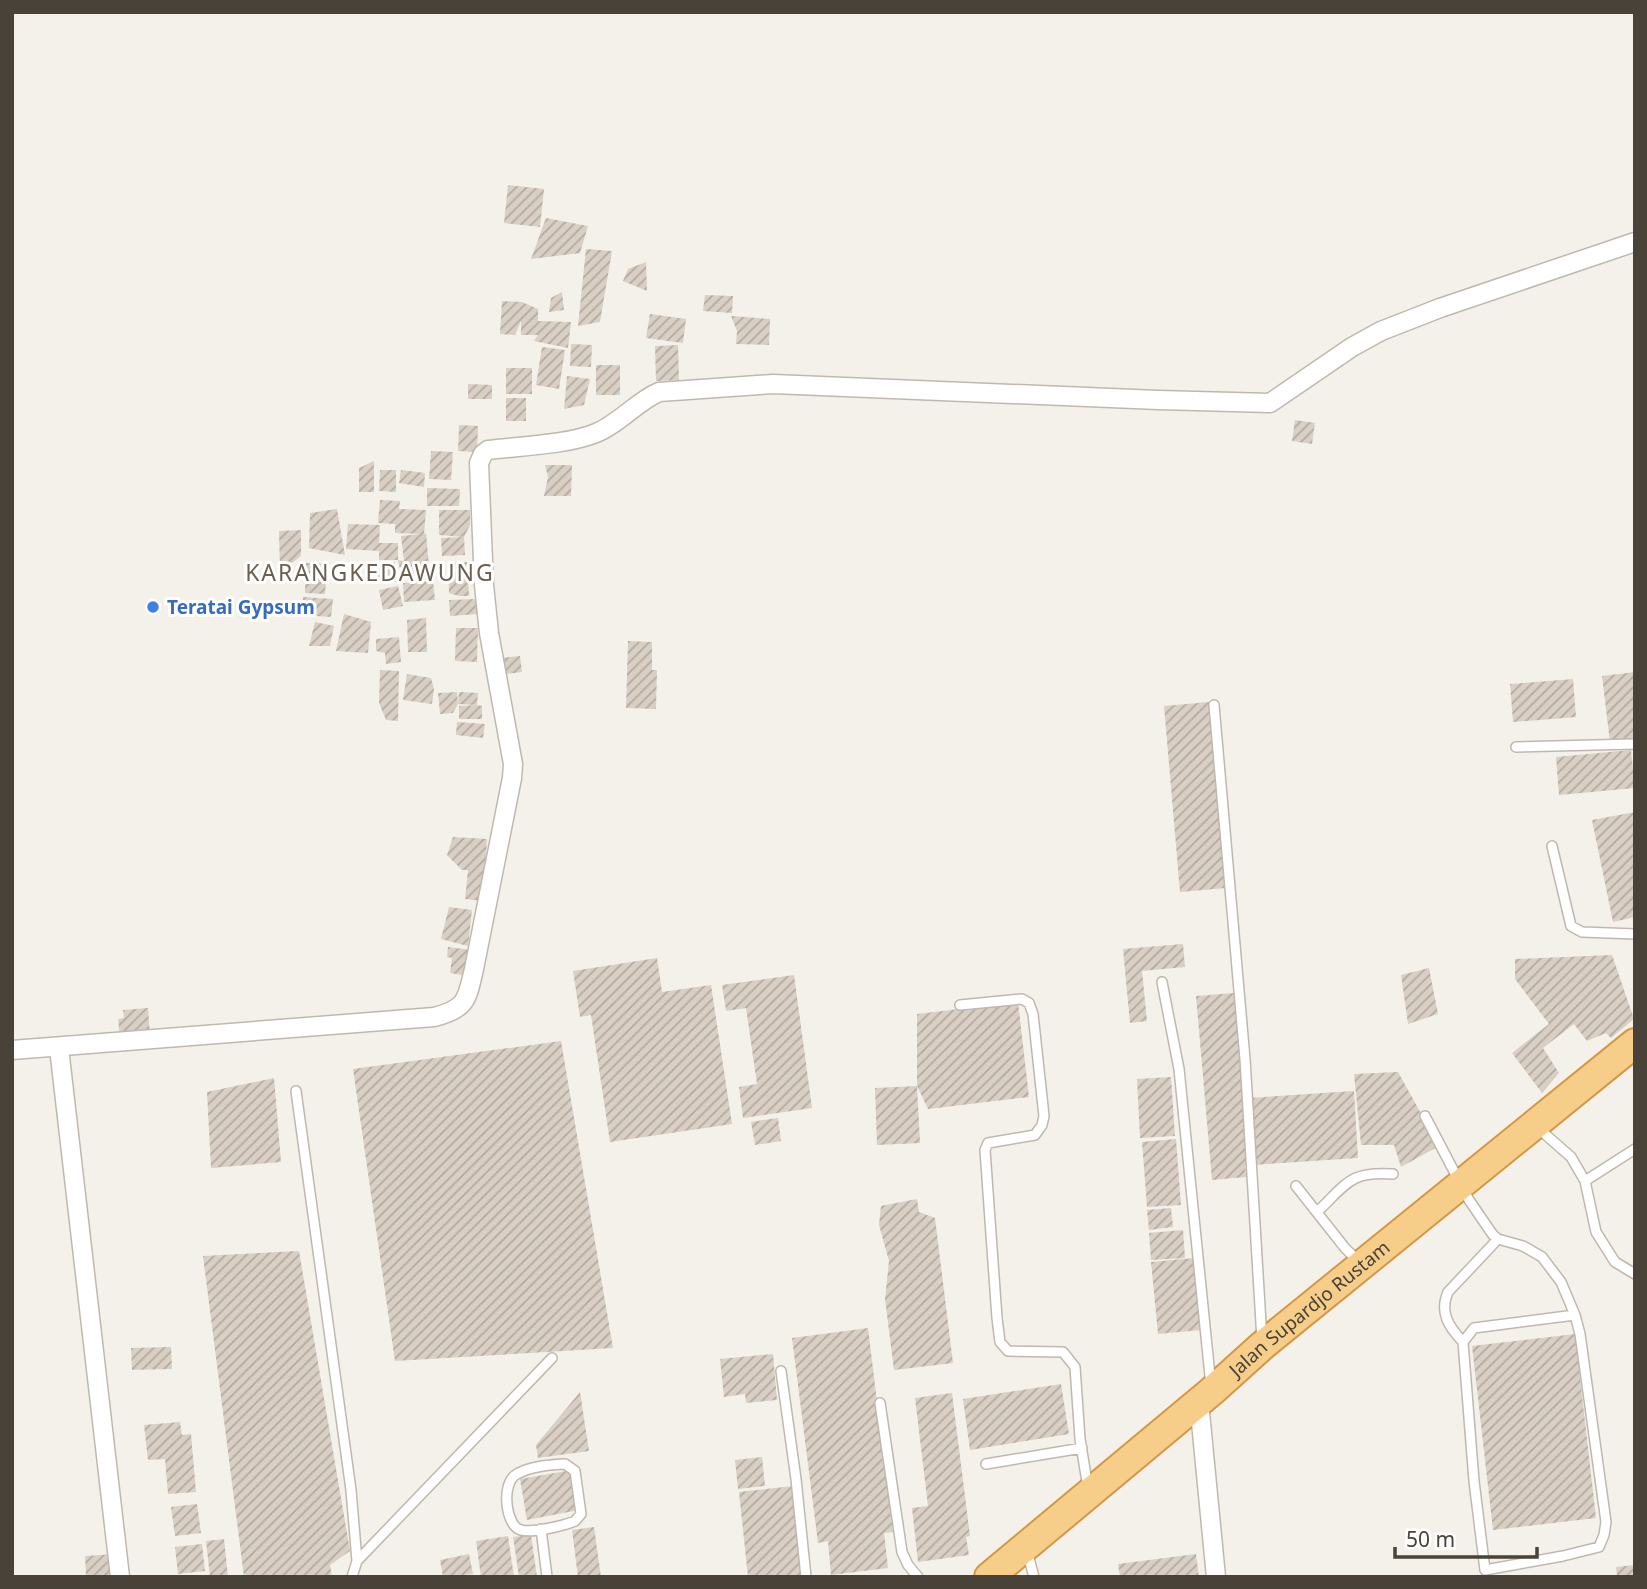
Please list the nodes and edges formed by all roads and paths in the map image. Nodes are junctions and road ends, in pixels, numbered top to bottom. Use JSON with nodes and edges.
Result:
{"nodes":[{"id":1,"x":1635,"y":243,"type":"edge"},
{"id":2,"x":1214,"y":705,"type":"dead end"},
{"id":3,"x":1635,"y":744,"type":"edge"},
{"id":4,"x":1516,"y":747,"type":"dead end"},
{"id":5,"x":1552,"y":846,"type":"dead end"},
{"id":6,"x":1635,"y":934,"type":"edge"},
{"id":7,"x":1162,"y":982,"type":"dead end"},
{"id":8,"x":960,"y":1005,"type":"dead end"},
{"id":9,"x":1635,"y":1043,"type":"edge"},
{"id":10,"x":59,"y":1048,"type":"junction"},
{"id":11,"x":12,"y":1051,"type":"edge"},
{"id":12,"x":296,"y":1091,"type":"dead end"},
{"id":13,"x":1425,"y":1116,"type":"dead end"},
{"id":14,"x":1534,"y":1124,"type":"junction"},
{"id":15,"x":1635,"y":1149,"type":"edge"},
{"id":16,"x":1393,"y":1174,"type":"dead end"},
{"id":17,"x":1585,"y":1181,"type":"junction"},
{"id":18,"x":1462,"y":1183,"type":"junction"},
{"id":19,"x":1296,"y":1186,"type":"dead end"},
{"id":20,"x":1317,"y":1212,"type":"junction"},
{"id":21,"x":1498,"y":1240,"type":"junction"},
{"id":22,"x":1362,"y":1264,"type":"junction"},
{"id":23,"x":1635,"y":1275,"type":"edge"},
{"id":24,"x":1575,"y":1315,"type":"junction"},
{"id":25,"x":1463,"y":1342,"type":"junction"},
{"id":26,"x":1263,"y":1345,"type":"junction"},
{"id":27,"x":552,"y":1358,"type":"dead end"},
{"id":28,"x":781,"y":1371,"type":"dead end"},
{"id":29,"x":1205,"y":1396,"type":"junction"},
{"id":30,"x":880,"y":1403,"type":"dead end"},
{"id":31,"x":1082,"y":1448,"type":"junction"},
{"id":32,"x":986,"y":1465,"type":"dead end"},
{"id":33,"x":1089,"y":1493,"type":"junction"},
{"id":34,"x":541,"y":1528,"type":"junction"},
{"id":35,"x":1026,"y":1546,"type":"junction"},
{"id":36,"x":357,"y":1561,"type":"junction"},
{"id":37,"x":1485,"y":1573,"type":"edge"},
{"id":38,"x":120,"y":1577,"type":"edge"},
{"id":39,"x":352,"y":1577,"type":"edge"},
{"id":40,"x":547,"y":1577,"type":"edge"},
{"id":41,"x":806,"y":1577,"type":"edge"},
{"id":42,"x":918,"y":1577,"type":"edge"},
{"id":43,"x":989,"y":1577,"type":"edge"},
{"id":44,"x":1034,"y":1577,"type":"edge"},
{"id":45,"x":1216,"y":1577,"type":"edge"}],
"edges":[{"from":1,"to":10,"type":"street"},
{"from":2,"to":26,"type":"lane"},
{"from":3,"to":4,"type":"lane"},
{"from":5,"to":6,"type":"lane"},
{"from":7,"to":29,"type":"lane"},
{"from":8,"to":31,"type":"lane"},
{"from":9,"to":14,"type":"highway","name":"Jalan Supardjo Rustam"},
{"from":10,"to":11,"type":"street"},
{"from":10,"to":38,"type":"street"},
{"from":12,"to":36,"type":"lane"},
{"from":13,"to":18,"type":"lane"},
{"from":14,"to":17,"type":"lane"},
{"from":14,"to":18,"type":"highway","name":"Jalan Supardjo Rustam"},
{"from":15,"to":17,"type":"lane"},
{"from":16,"to":20,"type":"lane"},
{"from":17,"to":23,"type":"lane"},
{"from":18,"to":21,"type":"lane"},
{"from":18,"to":22,"type":"highway","name":"Jalan Supardjo Rustam"},
{"from":19,"to":20,"type":"lane"},
{"from":20,"to":22,"type":"lane"},
{"from":21,"to":24,"type":"lane"},
{"from":21,"to":25,"type":"lane"},
{"from":22,"to":26,"type":"highway","name":"Jalan Supardjo Rustam"},
{"from":24,"to":25,"type":"lane"},
{"from":24,"to":37,"type":"lane"},
{"from":25,"to":37,"type":"lane"},
{"from":26,"to":29,"type":"highway","name":"Jalan Supardjo Rustam"},
{"from":27,"to":36,"type":"lane"},
{"from":28,"to":41,"type":"lane"},
{"from":29,"to":33,"type":"highway","name":"Jalan Supardjo Rustam"},
{"from":29,"to":45,"type":"street"},
{"from":30,"to":42,"type":"lane"},
{"from":31,"to":32,"type":"lane"},
{"from":31,"to":33,"type":"lane"},
{"from":33,"to":35,"type":"highway","name":"Jalan Supardjo Rustam"},
{"from":34,"to":34,"type":"lane"},
{"from":34,"to":40,"type":"lane"},
{"from":35,"to":43,"type":"highway","name":"Jalan Supardjo Rustam"},
{"from":35,"to":44,"type":"lane"},
{"from":36,"to":39,"type":"lane"}]}
